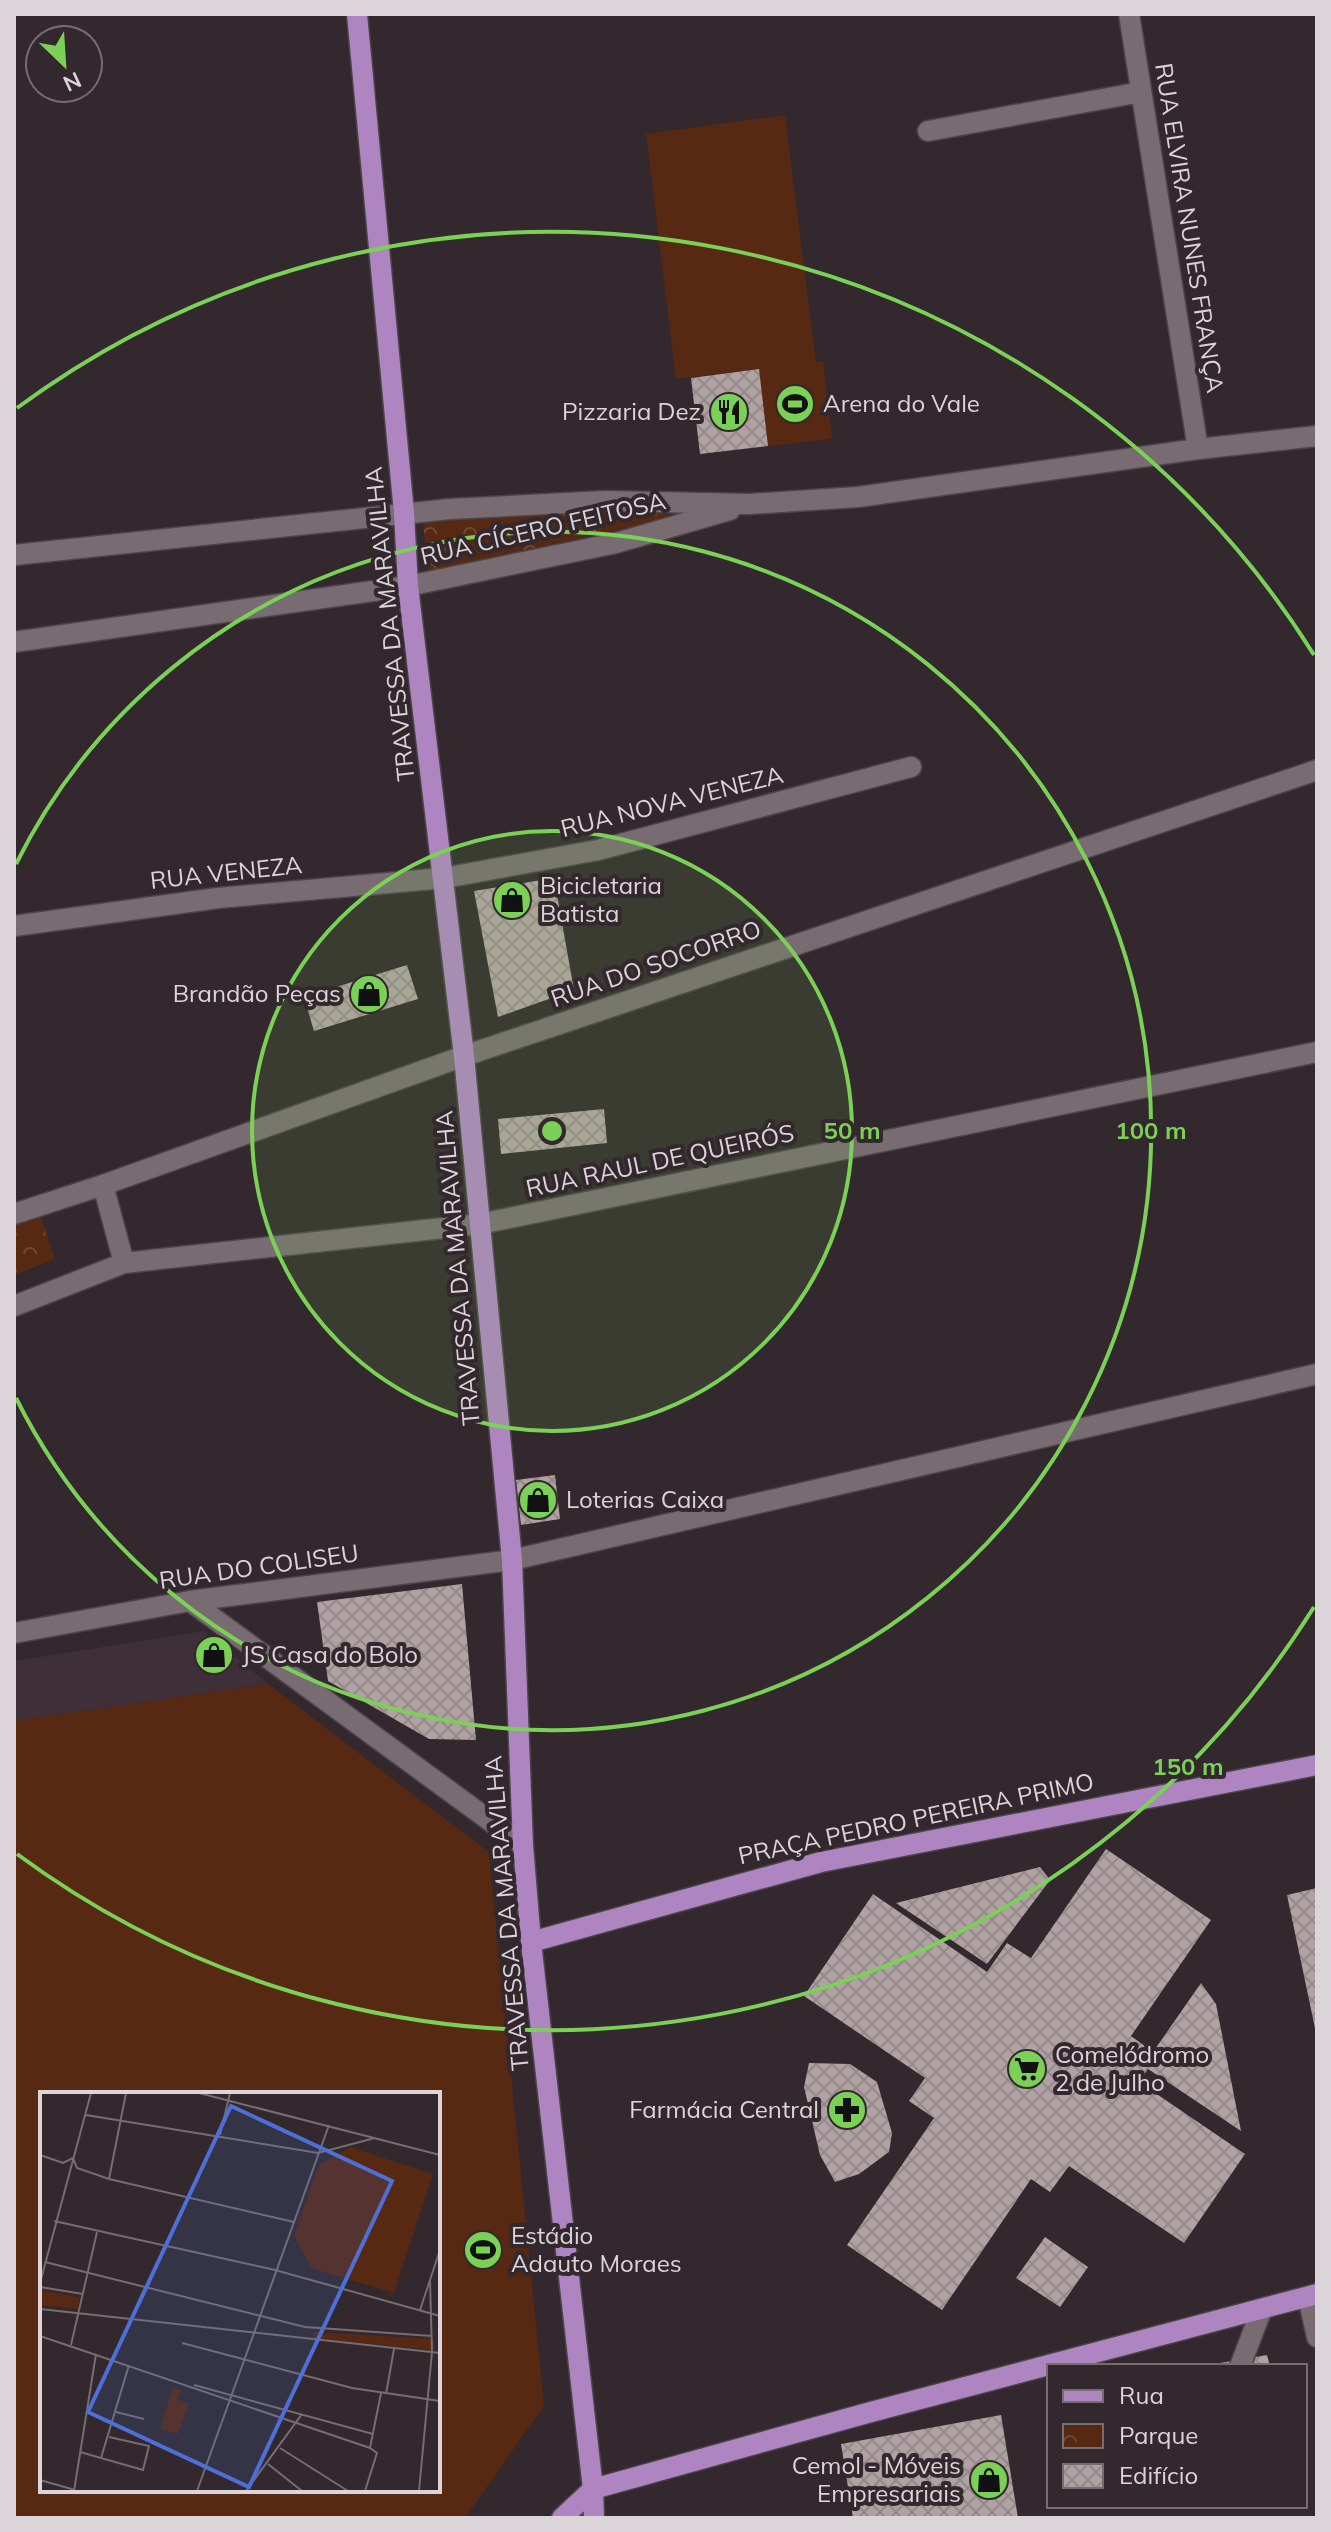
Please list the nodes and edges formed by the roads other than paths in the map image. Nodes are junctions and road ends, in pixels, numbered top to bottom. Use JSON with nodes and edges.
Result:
{"nodes":[{"id":1,"x":357,"y":14,"type":"edge"},
{"id":2,"x":1129,"y":14,"type":"edge"},
{"id":3,"x":1141,"y":92,"type":"junction"},
{"id":4,"x":928,"y":131,"type":"dead end"},
{"id":5,"x":1317,"y":436,"type":"edge"},
{"id":6,"x":1198,"y":449,"type":"junction"},
{"id":7,"x":749,"y":504,"type":"junction"},
{"id":8,"x":404,"y":513,"type":"junction"},
{"id":9,"x":14,"y":555,"type":"edge"},
{"id":10,"x":408,"y":586,"type":"junction"},
{"id":11,"x":14,"y":642,"type":"edge"},
{"id":12,"x":911,"y":767,"type":"dead end"},
{"id":13,"x":1317,"y":770,"type":"edge"},
{"id":14,"x":444,"y":878,"type":"junction"},
{"id":15,"x":14,"y":926,"type":"edge"},
{"id":16,"x":1317,"y":1052,"type":"edge"},
{"id":17,"x":464,"y":1056,"type":"junction"},
{"id":18,"x":103,"y":1185,"type":"junction"},
{"id":19,"x":14,"y":1214,"type":"edge"},
{"id":20,"x":480,"y":1224,"type":"junction"},
{"id":21,"x":124,"y":1263,"type":"junction"},
{"id":22,"x":14,"y":1306,"type":"edge"},
{"id":23,"x":1317,"y":1374,"type":"edge"},
{"id":24,"x":512,"y":1560,"type":"junction"},
{"id":25,"x":190,"y":1601,"type":"junction"},
{"id":26,"x":14,"y":1633,"type":"edge"},
{"id":27,"x":1317,"y":1765,"type":"edge"},
{"id":28,"x":523,"y":1845,"type":"junction"},
{"id":29,"x":531,"y":1942,"type":"junction"},
{"id":30,"x":1312,"y":2295,"type":"edge"},
{"id":31,"x":1262,"y":2309,"type":"junction"},
{"id":32,"x":1317,"y":2337,"type":"edge"},
{"id":33,"x":1073,"y":2364,"type":"edge"},
{"id":34,"x":1241,"y":2364,"type":"edge"},
{"id":35,"x":1042,"y":2373,"type":"edge"},
{"id":36,"x":593,"y":2489,"type":"junction"},
{"id":37,"x":562,"y":2518,"type":"edge"},
{"id":38,"x":594,"y":2518,"type":"edge"}],
"edges":[{"from":1,"to":8,"type":"main road","name":"TRAVESSA DA MARAVILHA"},
{"from":2,"to":3,"type":"street","name":"RUA ELVIRA NUNES FRANÇA"},
{"from":3,"to":4,"type":"street"},
{"from":3,"to":6,"type":"street","name":"RUA ELVIRA NUNES FRANÇA"},
{"from":5,"to":6,"type":"street","name":"RUA CÍCERO FEITOSA"},
{"from":6,"to":7,"type":"street","name":"RUA CÍCERO FEITOSA"},
{"from":7,"to":8,"type":"street","name":"RUA CÍCERO FEITOSA"},
{"from":7,"to":10,"type":"street","name":"RUA CÍCERO FEITOSA"},
{"from":8,"to":9,"type":"street","name":"RUA CÍCERO FEITOSA"},
{"from":8,"to":10,"type":"main road","name":"TRAVESSA DA MARAVILHA"},
{"from":10,"to":11,"type":"street","name":"RUA CÍCERO FEITOSA"},
{"from":10,"to":14,"type":"main road","name":"TRAVESSA DA MARAVILHA"},
{"from":12,"to":14,"type":"street","name":"RUA NOVA VENEZA"},
{"from":13,"to":17,"type":"street","name":"RUA DO SOCORRO"},
{"from":14,"to":15,"type":"street","name":"RUA VENEZA"},
{"from":14,"to":17,"type":"main road","name":"TRAVESSA DA MARAVILHA"},
{"from":16,"to":20,"type":"street","name":"RUA RAUL DE QUEIRÓS"},
{"from":17,"to":18,"type":"street","name":"RUA DO SOCORRO"},
{"from":17,"to":20,"type":"main road","name":"TRAVESSA DA MARAVILHA"},
{"from":18,"to":19,"type":"street","name":"RUA DO SOCORRO"},
{"from":18,"to":21,"type":"street"},
{"from":20,"to":21,"type":"street","name":"RUA RAUL DE QUEIRÓS"},
{"from":20,"to":24,"type":"main road","name":"TRAVESSA DA MARAVILHA"},
{"from":21,"to":22,"type":"street","name":"RUA RAUL DE QUEIRÓS"},
{"from":23,"to":24,"type":"street","name":"RUA DO COLISEU"},
{"from":24,"to":25,"type":"street","name":"RUA DO COLISEU"},
{"from":24,"to":28,"type":"main road","name":"TRAVESSA DA MARAVILHA"},
{"from":25,"to":26,"type":"street","name":"RUA DO COLISEU"},
{"from":25,"to":28,"type":"street"},
{"from":27,"to":29,"type":"main road","name":"PRAÇA PEDRO PEREIRA PRIMO"},
{"from":28,"to":29,"type":"main road","name":"TRAVESSA DA MARAVILHA"},
{"from":29,"to":36,"type":"main road","name":"TRAVESSA DA MARAVILHA"},
{"from":30,"to":31,"type":"main road"},
{"from":30,"to":32,"type":"street"},
{"from":31,"to":33,"type":"main road"},
{"from":31,"to":34,"type":"street"},
{"from":35,"to":36,"type":"main road"},
{"from":36,"to":37,"type":"main road"},
{"from":36,"to":38,"type":"main road","name":"TRAVESSA DA MARAVILHA"}]}
